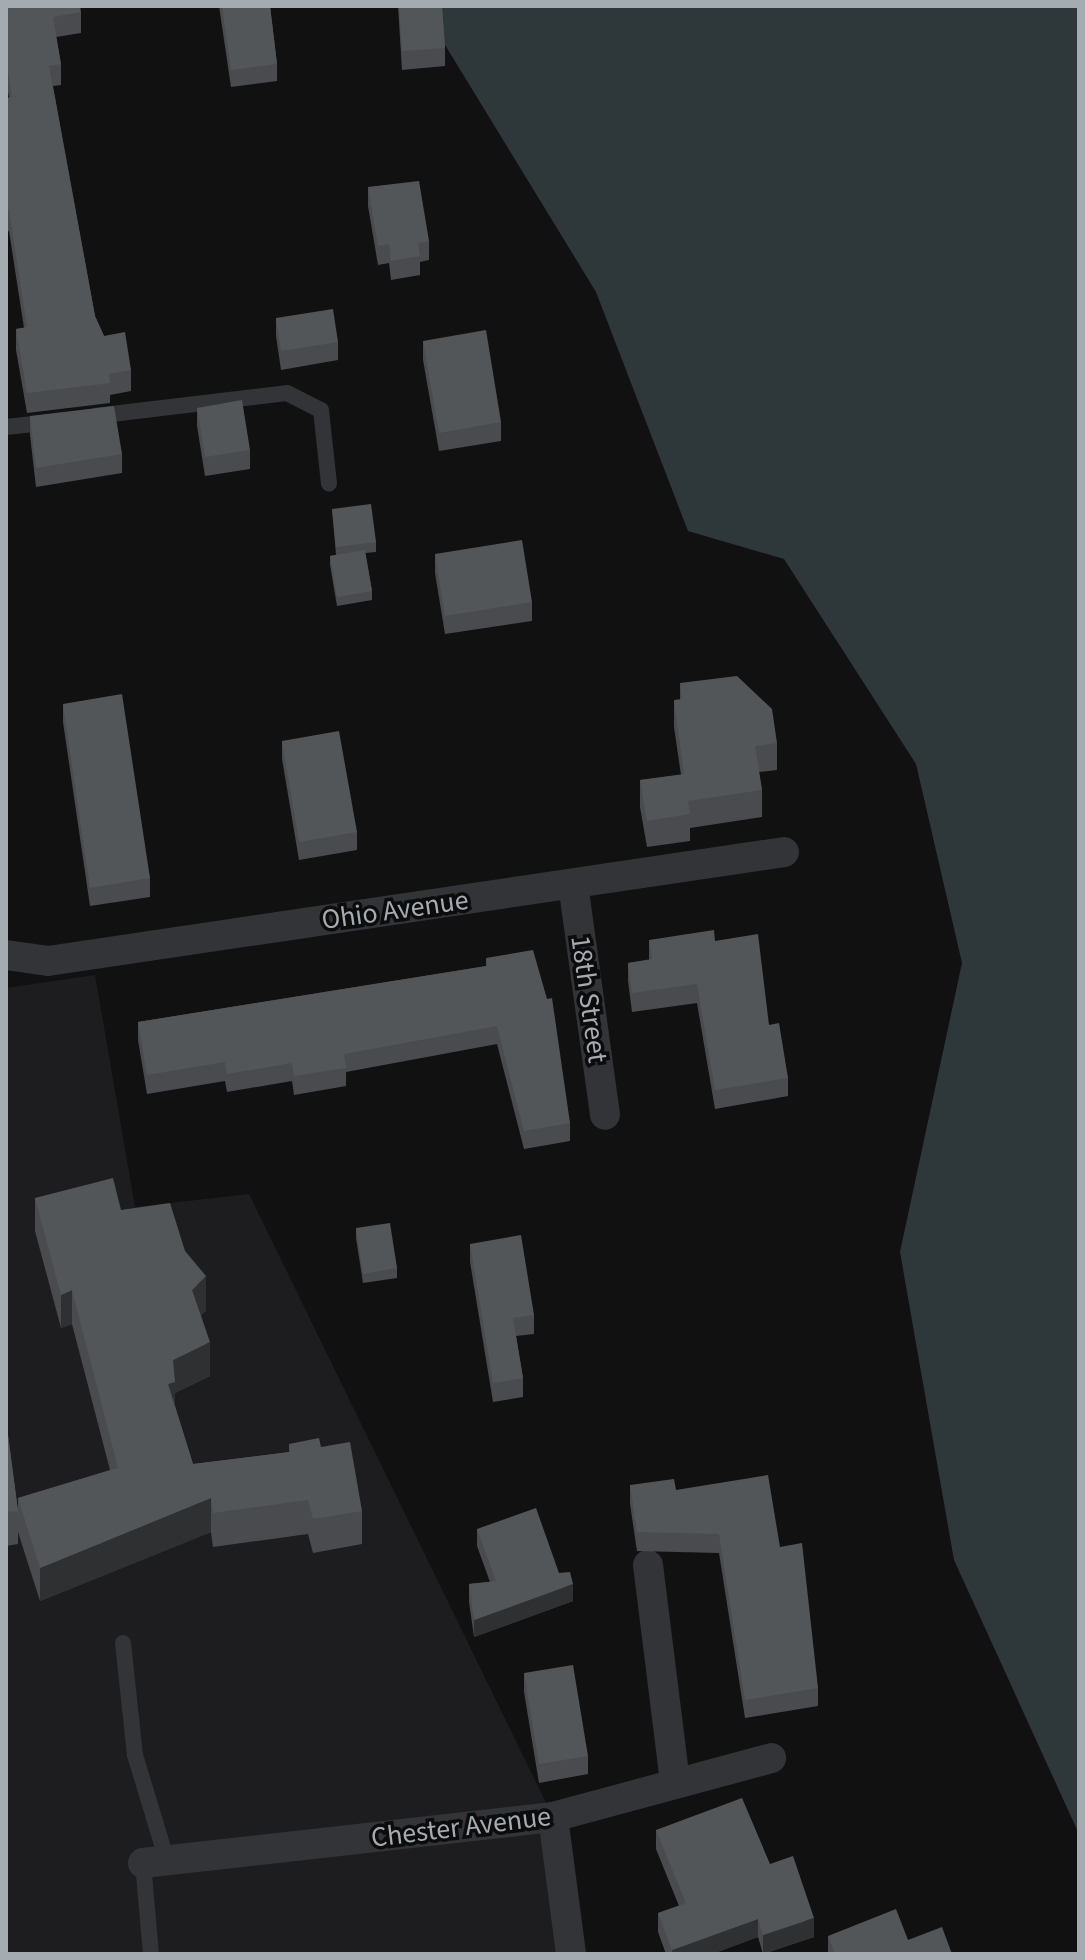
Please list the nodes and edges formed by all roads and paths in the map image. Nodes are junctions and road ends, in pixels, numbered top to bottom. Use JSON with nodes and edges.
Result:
{"nodes":[{"id":1,"x":6,"y":427,"type":"edge"},
{"id":2,"x":329,"y":484,"type":"dead end"},
{"id":3,"x":784,"y":852,"type":"dead end"},
{"id":4,"x":573,"y":884,"type":"junction"},
{"id":5,"x":6,"y":953,"type":"edge"},
{"id":6,"x":605,"y":1115,"type":"dead end"},
{"id":7,"x":648,"y":1565,"type":"dead end"},
{"id":8,"x":123,"y":1643,"type":"dead end"},
{"id":9,"x":771,"y":1758,"type":"dead end"},
{"id":10,"x":675,"y":1782,"type":"junction"},
{"id":11,"x":553,"y":1817,"type":"junction"},
{"id":12,"x":155,"y":1862,"type":"junction"},
{"id":13,"x":151,"y":1954,"type":"edge"},
{"id":14,"x":571,"y":1954,"type":"edge"}],
"edges":[{"from":1,"to":2,"type":"lane"},
{"from":3,"to":4,"type":"street","name":"Ohio Avenue"},
{"from":4,"to":5,"type":"street","name":"Ohio Avenue"},
{"from":4,"to":6,"type":"street","name":"18th Street"},
{"from":7,"to":10,"type":"street"},
{"from":8,"to":12,"type":"lane"},
{"from":9,"to":10,"type":"street","name":"Chester Avenue"},
{"from":10,"to":11,"type":"street","name":"Chester Avenue"},
{"from":11,"to":12,"type":"street","name":"Chester Avenue"},
{"from":11,"to":14,"type":"street"},
{"from":12,"to":13,"type":"lane"}]}
